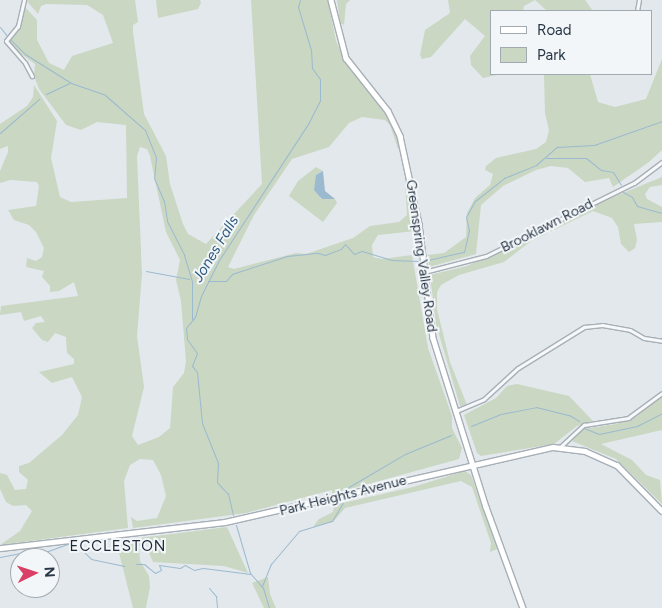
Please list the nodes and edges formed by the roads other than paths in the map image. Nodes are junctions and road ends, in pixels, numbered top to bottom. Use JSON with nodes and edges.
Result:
{"nodes":[{"id":1,"x":24,"y":0,"type":"edge"},
{"id":2,"x":331,"y":0,"type":"edge"},
{"id":3,"x":32,"y":76,"type":"dead end"},
{"id":4,"x":662,"y":162,"type":"edge"},
{"id":5,"x":424,"y":272,"type":"junction"},
{"id":6,"x":662,"y":341,"type":"edge"},
{"id":7,"x":662,"y":394,"type":"edge"},
{"id":8,"x":456,"y":411,"type":"junction"},
{"id":9,"x":560,"y":447,"type":"junction"},
{"id":10,"x":472,"y":464,"type":"junction"},
{"id":11,"x":662,"y":511,"type":"edge"},
{"id":12,"x":0,"y":548,"type":"edge"},
{"id":13,"x":523,"y":608,"type":"edge"}],
"edges":[{"from":1,"to":3,"type":"street"},
{"from":2,"to":5,"type":"main road","name":"Greenspring Valley Road"},
{"from":4,"to":5,"type":"street","name":"Brooklawn Road"},
{"from":5,"to":8,"type":"main road","name":"Greenspring Valley Road"},
{"from":6,"to":8,"type":"street"},
{"from":7,"to":9,"type":"street"},
{"from":8,"to":10,"type":"main road","name":"Greenspring Valley Road"},
{"from":9,"to":10,"type":"main road","name":"Park Heights Avenue"},
{"from":9,"to":11,"type":"main road","name":"Park Heights Avenue"},
{"from":10,"to":12,"type":"main road","name":"Park Heights Avenue"},
{"from":10,"to":13,"type":"main road","name":"Greenspring Valley Road"}]}
